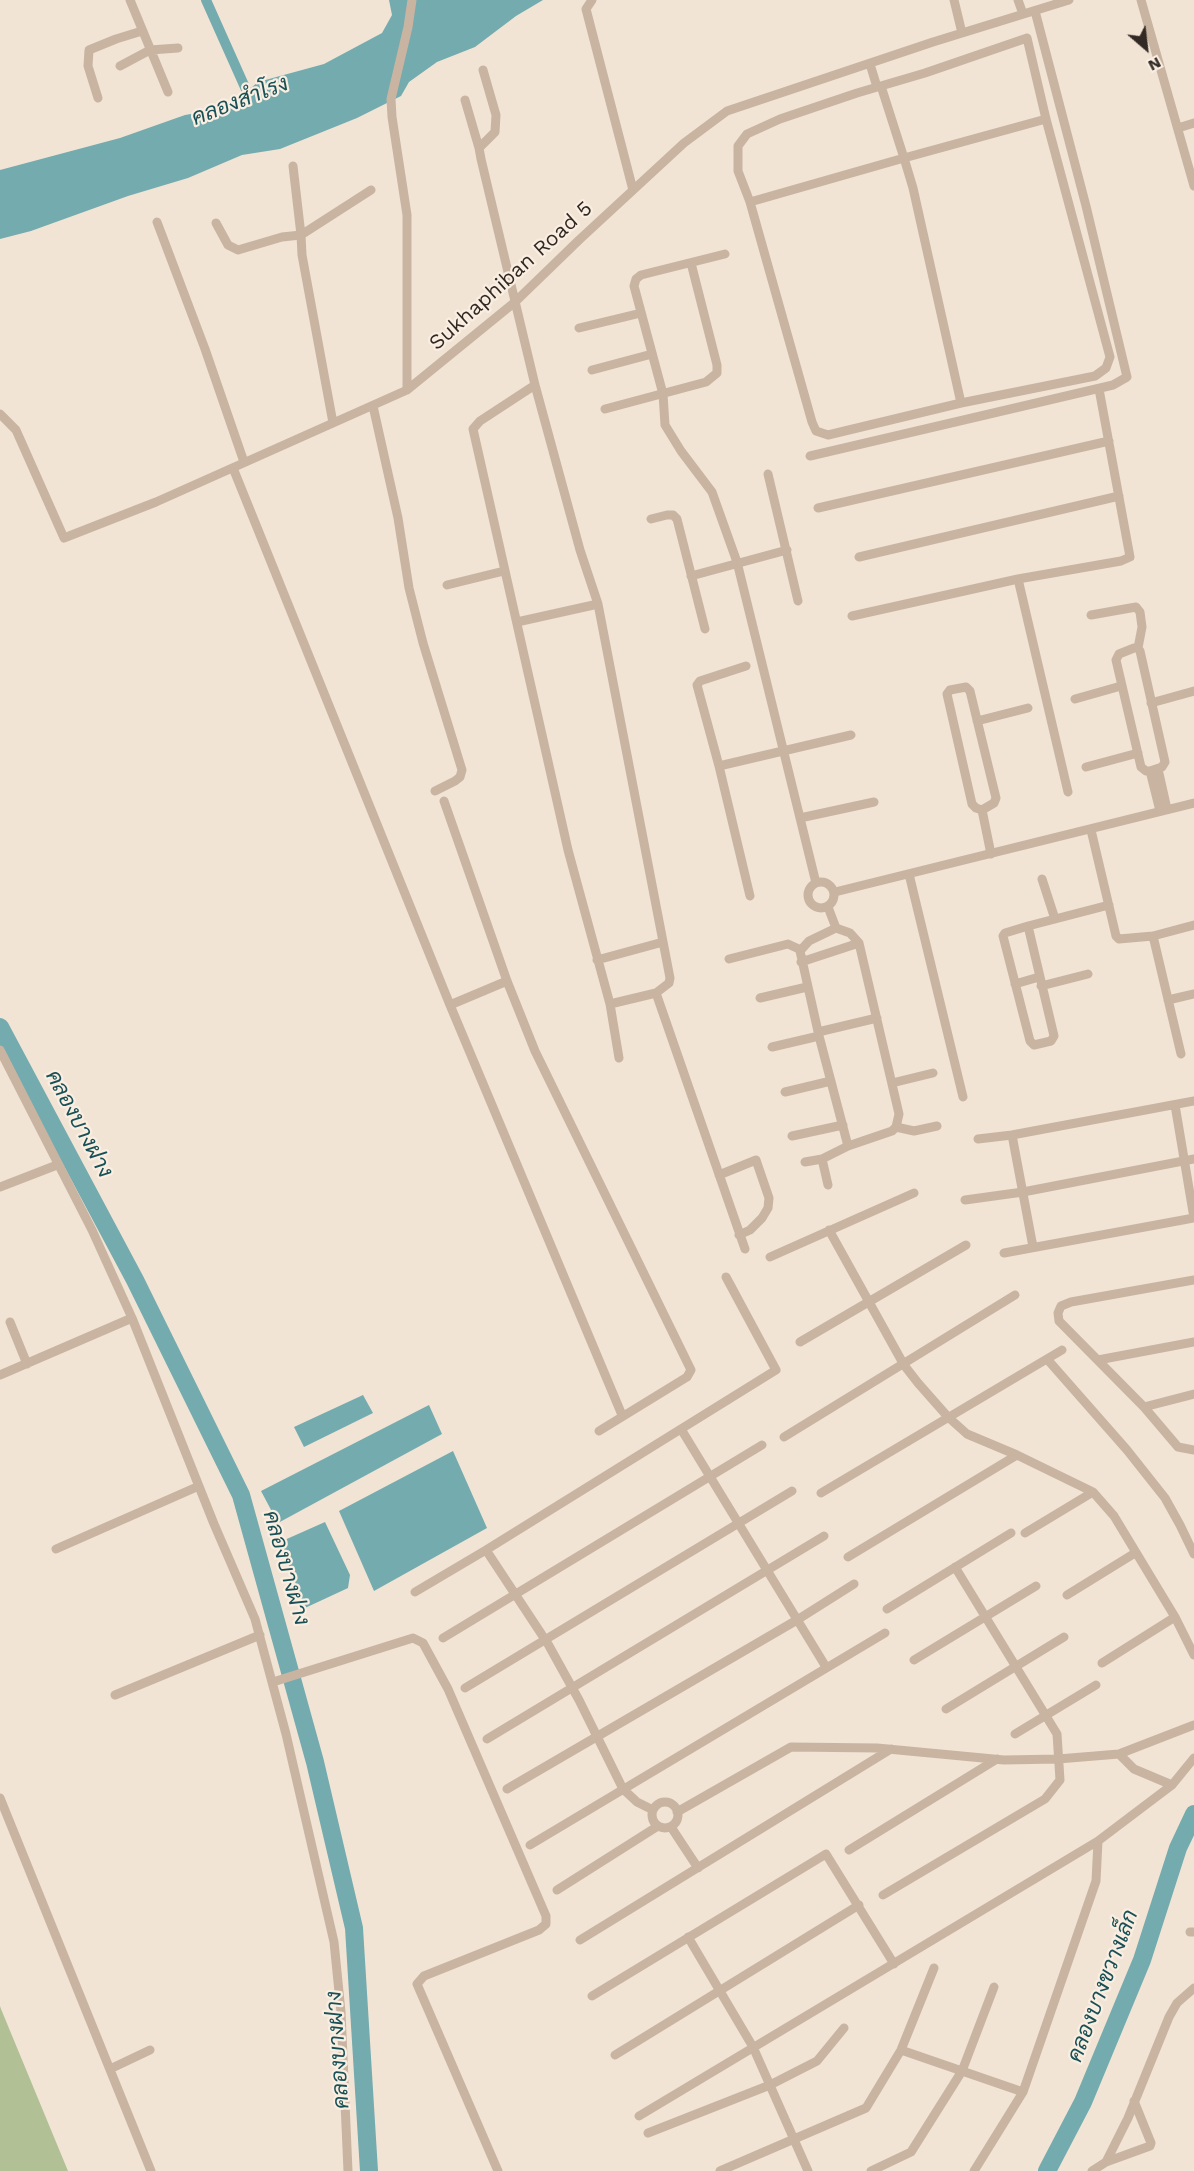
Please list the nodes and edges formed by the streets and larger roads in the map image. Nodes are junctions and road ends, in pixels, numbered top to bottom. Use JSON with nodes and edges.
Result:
{"nodes":[{"id":1,"x":130,"y":0,"type":"edge"},
{"id":2,"x":412,"y":0,"type":"edge"},
{"id":3,"x":592,"y":0,"type":"edge"},
{"id":4,"x":954,"y":0,"type":"edge"},
{"id":5,"x":1018,"y":0,"type":"edge"},
{"id":6,"x":1069,"y":0,"type":"edge"},
{"id":7,"x":1141,"y":0,"type":"edge"},
{"id":8,"x":1035,"y":10,"type":"junction"},
{"id":9,"x":1023,"y":14,"type":"junction"},
{"id":10,"x":142,"y":31,"type":"junction"},
{"id":11,"x":962,"y":33,"type":"junction"},
{"id":12,"x":178,"y":48,"type":"dead end"},
{"id":13,"x":150,"y":50,"type":"junction"},
{"id":14,"x":870,"y":64,"type":"junction"},
{"id":15,"x":120,"y":66,"type":"dead end"},
{"id":16,"x":483,"y":70,"type":"dead end"},
{"id":17,"x":879,"y":86,"type":"junction"},
{"id":18,"x":168,"y":92,"type":"dead end"},
{"id":19,"x":98,"y":98,"type":"dead end"},
{"id":20,"x":465,"y":100,"type":"dead end"},
{"id":21,"x":1046,"y":118,"type":"junction"},
{"id":22,"x":1194,"y":123,"type":"edge"},
{"id":23,"x":1178,"y":128,"type":"junction"},
{"id":24,"x":1194,"y":143,"type":"edge"},
{"id":25,"x":1183,"y":147,"type":"junction"},
{"id":26,"x":479,"y":148,"type":"junction"},
{"id":27,"x":904,"y":158,"type":"junction"},
{"id":28,"x":293,"y":166,"type":"dead end"},
{"id":29,"x":1194,"y":185,"type":"edge"},
{"id":30,"x":371,"y":190,"type":"dead end"},
{"id":31,"x":633,"y":190,"type":"junction"},
{"id":32,"x":750,"y":202,"type":"junction"},
{"id":33,"x":157,"y":222,"type":"dead end"},
{"id":34,"x":216,"y":223,"type":"dead end"},
{"id":35,"x":301,"y":235,"type":"junction"},
{"id":36,"x":725,"y":254,"type":"dead end"},
{"id":37,"x":690,"y":263,"type":"junction"},
{"id":38,"x":515,"y":302,"type":"junction"},
{"id":39,"x":641,"y":313,"type":"junction"},
{"id":40,"x":579,"y":327,"type":"dead end"},
{"id":41,"x":652,"y":354,"type":"junction"},
{"id":42,"x":592,"y":370,"type":"dead end"},
{"id":43,"x":535,"y":385,"type":"junction"},
{"id":44,"x":1100,"y":389,"type":"junction"},
{"id":45,"x":407,"y":390,"type":"junction"},
{"id":46,"x":663,"y":394,"type":"junction"},
{"id":47,"x":961,"y":403,"type":"junction"},
{"id":48,"x":373,"y":406,"type":"junction"},
{"id":49,"x":605,"y":409,"type":"dead end"},
{"id":50,"x":0,"y":414,"type":"edge"},
{"id":51,"x":333,"y":423,"type":"junction"},
{"id":52,"x":1109,"y":441,"type":"junction"},
{"id":53,"x":810,"y":456,"type":"dead end"},
{"id":54,"x":244,"y":462,"type":"junction"},
{"id":55,"x":233,"y":468,"type":"junction"},
{"id":56,"x":768,"y":474,"type":"dead end"},
{"id":57,"x":1119,"y":496,"type":"junction"},
{"id":58,"x":818,"y":508,"type":"dead end"},
{"id":59,"x":651,"y":519,"type":"dead end"},
{"id":60,"x":787,"y":550,"type":"junction"},
{"id":61,"x":859,"y":556,"type":"dead end"},
{"id":62,"x":736,"y":562,"type":"junction"},
{"id":63,"x":504,"y":571,"type":"junction"},
{"id":64,"x":691,"y":576,"type":"junction"},
{"id":65,"x":1018,"y":579,"type":"junction"},
{"id":66,"x":447,"y":585,"type":"dead end"},
{"id":67,"x":798,"y":601,"type":"dead end"},
{"id":68,"x":598,"y":604,"type":"junction"},
{"id":69,"x":1091,"y":615,"type":"dead end"},
{"id":70,"x":852,"y":616,"type":"dead end"},
{"id":71,"x":517,"y":622,"type":"junction"},
{"id":72,"x":705,"y":629,"type":"dead end"},
{"id":73,"x":1138,"y":648,"type":"junction"},
{"id":74,"x":746,"y":666,"type":"dead end"},
{"id":75,"x":1121,"y":686,"type":"junction"},
{"id":76,"x":1194,"y":691,"type":"edge"},
{"id":77,"x":1075,"y":699,"type":"dead end"},
{"id":78,"x":1151,"y":703,"type":"junction"},
{"id":79,"x":1028,"y":708,"type":"dead end"},
{"id":80,"x":977,"y":721,"type":"junction"},
{"id":81,"x":851,"y":735,"type":"dead end"},
{"id":82,"x":784,"y":751,"type":"junction"},
{"id":83,"x":1138,"y":753,"type":"junction"},
{"id":84,"x":719,"y":765,"type":"junction"},
{"id":85,"x":1086,"y":767,"type":"dead end"},
{"id":86,"x":1154,"y":770,"type":"junction"},
{"id":87,"x":435,"y":790,"type":"dead end"},
{"id":88,"x":1068,"y":792,"type":"dead end"},
{"id":89,"x":444,"y":801,"type":"dead end"},
{"id":90,"x":874,"y":802,"type":"dead end"},
{"id":91,"x":1194,"y":803,"type":"edge"},
{"id":92,"x":982,"y":810,"type":"junction"},
{"id":93,"x":1164,"y":810,"type":"junction"},
{"id":94,"x":800,"y":818,"type":"junction"},
{"id":95,"x":1091,"y":830,"type":"junction"},
{"id":96,"x":991,"y":854,"type":"junction"},
{"id":97,"x":909,"y":874,"type":"junction"},
{"id":98,"x":1042,"y":879,"type":"dead end"},
{"id":99,"x":816,"y":883,"type":"junction"},
{"id":100,"x":835,"y":892,"type":"junction"},
{"id":101,"x":750,"y":896,"type":"dead end"},
{"id":102,"x":1109,"y":905,"type":"junction"},
{"id":103,"x":828,"y":906,"type":"junction"},
{"id":104,"x":1055,"y":919,"type":"junction"},
{"id":105,"x":1194,"y":925,"type":"edge"},
{"id":106,"x":1028,"y":926,"type":"junction"},
{"id":107,"x":836,"y":928,"type":"junction"},
{"id":108,"x":1153,"y":936,"type":"junction"},
{"id":109,"x":663,"y":942,"type":"junction"},
{"id":110,"x":859,"y":944,"type":"junction"},
{"id":111,"x":801,"y":950,"type":"junction"},
{"id":112,"x":729,"y":959,"type":"dead end"},
{"id":113,"x":597,"y":960,"type":"junction"},
{"id":114,"x":801,"y":963,"type":"junction"},
{"id":115,"x":1088,"y":974,"type":"dead end"},
{"id":116,"x":507,"y":981,"type":"junction"},
{"id":117,"x":1040,"y":981,"type":"junction"},
{"id":118,"x":1016,"y":984,"type":"junction"},
{"id":119,"x":807,"y":987,"type":"junction"},
{"id":120,"x":656,"y":993,"type":"junction"},
{"id":121,"x":1194,"y":994,"type":"edge"},
{"id":122,"x":760,"y":998,"type":"dead end"},
{"id":123,"x":1168,"y":1000,"type":"junction"},
{"id":124,"x":610,"y":1004,"type":"junction"},
{"id":125,"x":450,"y":1005,"type":"junction"},
{"id":126,"x":877,"y":1018,"type":"junction"},
{"id":127,"x":819,"y":1034,"type":"junction"},
{"id":128,"x":772,"y":1047,"type":"dead end"},
{"id":129,"x":0,"y":1050,"type":"edge"},
{"id":130,"x":1181,"y":1054,"type":"dead end"},
{"id":131,"x":620,"y":1058,"type":"dead end"},
{"id":132,"x":933,"y":1073,"type":"dead end"},
{"id":133,"x":831,"y":1081,"type":"junction"},
{"id":134,"x":892,"y":1083,"type":"junction"},
{"id":135,"x":786,"y":1092,"type":"dead end"},
{"id":136,"x":963,"y":1098,"type":"dead end"},
{"id":137,"x":1194,"y":1101,"type":"edge"},
{"id":138,"x":1175,"y":1105,"type":"junction"},
{"id":139,"x":843,"y":1125,"type":"junction"},
{"id":140,"x":937,"y":1126,"type":"dead end"},
{"id":141,"x":896,"y":1127,"type":"junction"},
{"id":142,"x":1012,"y":1135,"type":"junction"},
{"id":143,"x":792,"y":1136,"type":"dead end"},
{"id":144,"x":978,"y":1139,"type":"dead end"},
{"id":145,"x":848,"y":1146,"type":"junction"},
{"id":146,"x":822,"y":1159,"type":"junction"},
{"id":147,"x":1189,"y":1160,"type":"edge"},
{"id":148,"x":805,"y":1162,"type":"dead end"},
{"id":149,"x":57,"y":1165,"type":"junction"},
{"id":150,"x":719,"y":1175,"type":"junction"},
{"id":151,"x":828,"y":1185,"type":"dead end"},
{"id":152,"x":0,"y":1187,"type":"edge"},
{"id":153,"x":1023,"y":1192,"type":"junction"},
{"id":154,"x":914,"y":1193,"type":"dead end"},
{"id":155,"x":966,"y":1200,"type":"dead end"},
{"id":156,"x":1194,"y":1218,"type":"edge"},
{"id":157,"x":829,"y":1230,"type":"junction"},
{"id":158,"x":740,"y":1235,"type":"junction"},
{"id":159,"x":966,"y":1245,"type":"dead end"},
{"id":160,"x":1033,"y":1247,"type":"junction"},
{"id":161,"x":745,"y":1249,"type":"dead end"},
{"id":162,"x":1004,"y":1253,"type":"dead end"},
{"id":163,"x":770,"y":1257,"type":"dead end"},
{"id":164,"x":726,"y":1278,"type":"dead end"},
{"id":165,"x":1194,"y":1280,"type":"edge"},
{"id":166,"x":1015,"y":1295,"type":"dead end"},
{"id":167,"x":869,"y":1301,"type":"junction"},
{"id":168,"x":132,"y":1318,"type":"junction"},
{"id":169,"x":10,"y":1322,"type":"dead end"},
{"id":170,"x":800,"y":1342,"type":"dead end"},
{"id":171,"x":1194,"y":1342,"type":"edge"},
{"id":172,"x":1062,"y":1350,"type":"dead end"},
{"id":173,"x":1047,"y":1359,"type":"junction"},
{"id":174,"x":1098,"y":1360,"type":"junction"},
{"id":175,"x":27,"y":1364,"type":"junction"},
{"id":176,"x":904,"y":1365,"type":"junction"},
{"id":177,"x":0,"y":1375,"type":"edge"},
{"id":178,"x":1194,"y":1394,"type":"edge"},
{"id":179,"x":1144,"y":1407,"type":"junction"},
{"id":180,"x":622,"y":1415,"type":"junction"},
{"id":181,"x":948,"y":1417,"type":"junction"},
{"id":182,"x":681,"y":1429,"type":"junction"},
{"id":183,"x":600,"y":1431,"type":"dead end"},
{"id":184,"x":784,"y":1437,"type":"dead end"},
{"id":185,"x":762,"y":1445,"type":"dead end"},
{"id":186,"x":1194,"y":1450,"type":"edge"},
{"id":187,"x":1017,"y":1455,"type":"junction"},
{"id":188,"x":710,"y":1477,"type":"junction"},
{"id":189,"x":199,"y":1486,"type":"junction"},
{"id":190,"x":792,"y":1491,"type":"dead end"},
{"id":191,"x":1093,"y":1492,"type":"junction"},
{"id":192,"x":821,"y":1493,"type":"dead end"},
{"id":193,"x":738,"y":1523,"type":"junction"},
{"id":194,"x":1011,"y":1533,"type":"dead end"},
{"id":195,"x":1025,"y":1533,"type":"dead end"},
{"id":196,"x":824,"y":1536,"type":"dead end"},
{"id":197,"x":56,"y":1549,"type":"dead end"},
{"id":198,"x":486,"y":1550,"type":"junction"},
{"id":199,"x":1135,"y":1553,"type":"junction"},
{"id":200,"x":1194,"y":1554,"type":"edge"},
{"id":201,"x":848,"y":1557,"type":"dead end"},
{"id":202,"x":955,"y":1567,"type":"junction"},
{"id":203,"x":767,"y":1570,"type":"junction"},
{"id":204,"x":854,"y":1584,"type":"dead end"},
{"id":205,"x":1036,"y":1587,"type":"dead end"},
{"id":206,"x":416,"y":1592,"type":"dead end"},
{"id":207,"x":515,"y":1594,"type":"junction"},
{"id":208,"x":1067,"y":1595,"type":"dead end"},
{"id":209,"x":887,"y":1609,"type":"dead end"},
{"id":210,"x":986,"y":1616,"type":"junction"},
{"id":211,"x":1175,"y":1617,"type":"junction"},
{"id":212,"x":797,"y":1620,"type":"junction"},
{"id":213,"x":885,"y":1633,"type":"dead end"},
{"id":214,"x":260,"y":1635,"type":"junction"},
{"id":215,"x":1064,"y":1637,"type":"dead end"},
{"id":216,"x":443,"y":1638,"type":"dead end"},
{"id":217,"x":545,"y":1640,"type":"junction"},
{"id":218,"x":1191,"y":1644,"type":"edge"},
{"id":219,"x":1194,"y":1655,"type":"edge"},
{"id":220,"x":914,"y":1660,"type":"dead end"},
{"id":221,"x":1102,"y":1663,"type":"dead end"},
{"id":222,"x":1016,"y":1666,"type":"junction"},
{"id":223,"x":826,"y":1667,"type":"junction"},
{"id":224,"x":273,"y":1682,"type":"junction"},
{"id":225,"x":1096,"y":1685,"type":"dead end"},
{"id":226,"x":465,"y":1688,"type":"dead end"},
{"id":227,"x":572,"y":1688,"type":"junction"},
{"id":228,"x":115,"y":1695,"type":"dead end"},
{"id":229,"x":946,"y":1708,"type":"dead end"},
{"id":230,"x":1046,"y":1715,"type":"junction"},
{"id":231,"x":1194,"y":1725,"type":"edge"},
{"id":232,"x":1015,"y":1734,"type":"dead end"},
{"id":233,"x":597,"y":1736,"type":"junction"},
{"id":234,"x":487,"y":1739,"type":"dead end"},
{"id":235,"x":891,"y":1749,"type":"junction"},
{"id":236,"x":1119,"y":1754,"type":"junction"},
{"id":237,"x":1194,"y":1758,"type":"edge"},
{"id":238,"x":997,"y":1759,"type":"junction"},
{"id":239,"x":1058,"y":1759,"type":"junction"},
{"id":240,"x":1172,"y":1785,"type":"junction"},
{"id":241,"x":507,"y":1789,"type":"dead end"},
{"id":242,"x":623,"y":1789,"type":"junction"},
{"id":243,"x":0,"y":1798,"type":"edge"},
{"id":244,"x":653,"y":1809,"type":"junction"},
{"id":245,"x":677,"y":1812,"type":"junction"},
{"id":246,"x":657,"y":1826,"type":"junction"},
{"id":247,"x":671,"y":1827,"type":"junction"},
{"id":248,"x":1098,"y":1841,"type":"junction"},
{"id":249,"x":530,"y":1845,"type":"dead end"},
{"id":250,"x":849,"y":1850,"type":"dead end"},
{"id":251,"x":698,"y":1868,"type":"junction"},
{"id":252,"x":557,"y":1890,"type":"dead end"},
{"id":253,"x":883,"y":1894,"type":"dead end"},
{"id":254,"x":859,"y":1905,"type":"junction"},
{"id":255,"x":688,"y":1937,"type":"junction"},
{"id":256,"x":580,"y":1940,"type":"dead end"},
{"id":257,"x":894,"y":1964,"type":"junction"},
{"id":258,"x":933,"y":1968,"type":"dead end"},
{"id":259,"x":994,"y":1988,"type":"dead end"},
{"id":260,"x":1194,"y":1988,"type":"edge"},
{"id":261,"x":720,"y":1991,"type":"junction"},
{"id":262,"x":592,"y":1996,"type":"dead end"},
{"id":263,"x":844,"y":2028,"type":"dead end"},
{"id":264,"x":753,"y":2047,"type":"junction"},
{"id":265,"x":150,"y":2050,"type":"dead end"},
{"id":266,"x":901,"y":2050,"type":"junction"},
{"id":267,"x":615,"y":2055,"type":"dead end"},
{"id":268,"x":110,"y":2069,"type":"junction"},
{"id":269,"x":962,"y":2071,"type":"junction"},
{"id":270,"x":770,"y":2085,"type":"junction"},
{"id":271,"x":1023,"y":2092,"type":"junction"},
{"id":272,"x":1134,"y":2101,"type":"junction"},
{"id":273,"x":639,"y":2116,"type":"dead end"},
{"id":274,"x":648,"y":2133,"type":"dead end"},
{"id":275,"x":795,"y":2140,"type":"junction"},
{"id":276,"x":1106,"y":2162,"type":"junction"},
{"id":277,"x":151,"y":2171,"type":"edge"},
{"id":278,"x":348,"y":2171,"type":"edge"},
{"id":279,"x":498,"y":2171,"type":"edge"},
{"id":280,"x":720,"y":2171,"type":"edge"},
{"id":281,"x":808,"y":2171,"type":"edge"},
{"id":282,"x":871,"y":2171,"type":"edge"},
{"id":283,"x":974,"y":2171,"type":"edge"},
{"id":284,"x":1092,"y":2171,"type":"edge"}],
"edges":[{"from":1,"to":10,"type":"street"},
{"from":2,"to":45,"type":"street"},
{"from":3,"to":31,"type":"street"},
{"from":4,"to":11,"type":"street"},
{"from":5,"to":9,"type":"street"},
{"from":6,"to":8,"type":"street","name":"Sukhaphiban Road 5"},
{"from":7,"to":23,"type":"street"},
{"from":8,"to":9,"type":"street","name":"Sukhaphiban Road 5"},
{"from":8,"to":44,"type":"street"},
{"from":9,"to":11,"type":"street","name":"Sukhaphiban Road 5"},
{"from":10,"to":13,"type":"street"},
{"from":10,"to":19,"type":"street"},
{"from":11,"to":14,"type":"street","name":"Sukhaphiban Road 5"},
{"from":12,"to":13,"type":"street"},
{"from":13,"to":15,"type":"street"},
{"from":13,"to":18,"type":"street"},
{"from":14,"to":17,"type":"street"},
{"from":14,"to":31,"type":"street","name":"Sukhaphiban Road 5"},
{"from":16,"to":26,"type":"street"},
{"from":17,"to":21,"type":"street"},
{"from":17,"to":27,"type":"street"},
{"from":17,"to":32,"type":"street"},
{"from":20,"to":26,"type":"street"},
{"from":21,"to":27,"type":"street"},
{"from":21,"to":47,"type":"street"},
{"from":22,"to":23,"type":"street"},
{"from":23,"to":25,"type":"street"},
{"from":24,"to":25,"type":"street"},
{"from":25,"to":29,"type":"street"},
{"from":26,"to":38,"type":"street"},
{"from":27,"to":32,"type":"street"},
{"from":27,"to":47,"type":"street"},
{"from":28,"to":35,"type":"street"},
{"from":30,"to":35,"type":"street"},
{"from":31,"to":38,"type":"street","name":"Sukhaphiban Road 5"},
{"from":32,"to":47,"type":"street"},
{"from":33,"to":54,"type":"street"},
{"from":34,"to":35,"type":"street"},
{"from":35,"to":51,"type":"street"},
{"from":36,"to":37,"type":"street"},
{"from":37,"to":39,"type":"street"},
{"from":37,"to":46,"type":"street"},
{"from":38,"to":43,"type":"street"},
{"from":38,"to":45,"type":"street","name":"Sukhaphiban Road 5"},
{"from":39,"to":40,"type":"street"},
{"from":39,"to":41,"type":"street"},
{"from":41,"to":42,"type":"street"},
{"from":41,"to":46,"type":"street"},
{"from":43,"to":63,"type":"street"},
{"from":43,"to":68,"type":"street"},
{"from":44,"to":52,"type":"street"},
{"from":44,"to":53,"type":"street"},
{"from":45,"to":48,"type":"street","name":"Sukhaphiban Road 5"},
{"from":46,"to":49,"type":"street"},
{"from":46,"to":62,"type":"street"},
{"from":48,"to":51,"type":"street","name":"Sukhaphiban Road 5"},
{"from":48,"to":87,"type":"street"},
{"from":50,"to":55,"type":"street","name":"Sukhaphiban Road 5"},
{"from":51,"to":54,"type":"street","name":"Sukhaphiban Road 5"},
{"from":52,"to":57,"type":"street"},
{"from":52,"to":58,"type":"street"},
{"from":54,"to":55,"type":"street","name":"Sukhaphiban Road 5"},
{"from":55,"to":125,"type":"street"},
{"from":56,"to":60,"type":"street"},
{"from":57,"to":61,"type":"street"},
{"from":57,"to":65,"type":"street"},
{"from":59,"to":64,"type":"street"},
{"from":60,"to":62,"type":"street"},
{"from":60,"to":67,"type":"street"},
{"from":62,"to":64,"type":"street"},
{"from":62,"to":82,"type":"street"},
{"from":63,"to":66,"type":"street"},
{"from":63,"to":71,"type":"street"},
{"from":64,"to":72,"type":"street"},
{"from":65,"to":70,"type":"street"},
{"from":65,"to":88,"type":"street"},
{"from":68,"to":71,"type":"street"},
{"from":68,"to":109,"type":"street"},
{"from":69,"to":73,"type":"street"},
{"from":71,"to":113,"type":"street"},
{"from":73,"to":75,"type":"street"},
{"from":73,"to":78,"type":"street"},
{"from":74,"to":84,"type":"street"},
{"from":75,"to":77,"type":"street"},
{"from":75,"to":83,"type":"street"},
{"from":76,"to":78,"type":"street"},
{"from":78,"to":86,"type":"street"},
{"from":79,"to":80,"type":"street"},
{"from":80,"to":92,"type":"street"},
{"from":80,"to":92,"type":"street"},
{"from":81,"to":82,"type":"street"},
{"from":82,"to":84,"type":"street"},
{"from":82,"to":94,"type":"street"},
{"from":83,"to":85,"type":"street"},
{"from":83,"to":86,"type":"street"},
{"from":84,"to":101,"type":"street"},
{"from":86,"to":93,"type":"street"},
{"from":89,"to":116,"type":"street"},
{"from":90,"to":94,"type":"street"},
{"from":91,"to":93,"type":"street"},
{"from":92,"to":96,"type":"street"},
{"from":93,"to":95,"type":"street"},
{"from":94,"to":99,"type":"street"},
{"from":95,"to":96,"type":"street"},
{"from":95,"to":102,"type":"street"},
{"from":96,"to":97,"type":"street"},
{"from":97,"to":100,"type":"street"},
{"from":97,"to":136,"type":"street"},
{"from":98,"to":104,"type":"street"},
{"from":99,"to":100,"type":"street"},
{"from":99,"to":103,"type":"street"},
{"from":100,"to":103,"type":"street"},
{"from":102,"to":104,"type":"street"},
{"from":102,"to":108,"type":"street"},
{"from":103,"to":107,"type":"street"},
{"from":104,"to":106,"type":"street"},
{"from":105,"to":108,"type":"street"},
{"from":106,"to":117,"type":"street"},
{"from":106,"to":118,"type":"street"},
{"from":107,"to":110,"type":"street"},
{"from":107,"to":111,"type":"street"},
{"from":108,"to":123,"type":"street"},
{"from":109,"to":113,"type":"street"},
{"from":109,"to":120,"type":"street"},
{"from":110,"to":114,"type":"street"},
{"from":110,"to":126,"type":"street"},
{"from":111,"to":112,"type":"street"},
{"from":111,"to":114,"type":"street"},
{"from":113,"to":124,"type":"street"},
{"from":114,"to":119,"type":"street"},
{"from":115,"to":117,"type":"street"},
{"from":116,"to":125,"type":"street"},
{"from":116,"to":180,"type":"street"},
{"from":117,"to":118,"type":"street"},
{"from":117,"to":118,"type":"street"},
{"from":119,"to":122,"type":"street"},
{"from":119,"to":127,"type":"street"},
{"from":120,"to":124,"type":"street"},
{"from":120,"to":150,"type":"street"},
{"from":121,"to":123,"type":"street"},
{"from":123,"to":130,"type":"street"},
{"from":124,"to":131,"type":"street"},
{"from":125,"to":180,"type":"street"},
{"from":126,"to":127,"type":"street"},
{"from":126,"to":134,"type":"street"},
{"from":127,"to":128,"type":"street"},
{"from":127,"to":133,"type":"street"},
{"from":129,"to":149,"type":"street"},
{"from":132,"to":134,"type":"street"},
{"from":133,"to":135,"type":"street"},
{"from":133,"to":139,"type":"street"},
{"from":134,"to":141,"type":"street"},
{"from":137,"to":138,"type":"street"},
{"from":138,"to":142,"type":"street"},
{"from":138,"to":147,"type":"street"},
{"from":139,"to":143,"type":"street"},
{"from":139,"to":145,"type":"street"},
{"from":140,"to":141,"type":"street"},
{"from":141,"to":145,"type":"street"},
{"from":142,"to":144,"type":"street"},
{"from":142,"to":153,"type":"street"},
{"from":145,"to":146,"type":"street"},
{"from":146,"to":148,"type":"street"},
{"from":146,"to":151,"type":"street"},
{"from":147,"to":153,"type":"street"},
{"from":147,"to":156,"type":"street"},
{"from":149,"to":152,"type":"street"},
{"from":149,"to":168,"type":"street"},
{"from":150,"to":158,"type":"street"},
{"from":150,"to":158,"type":"street"},
{"from":153,"to":155,"type":"street"},
{"from":153,"to":160,"type":"street"},
{"from":154,"to":157,"type":"street"},
{"from":156,"to":160,"type":"street"},
{"from":157,"to":163,"type":"street"},
{"from":157,"to":167,"type":"street"},
{"from":158,"to":161,"type":"street"},
{"from":159,"to":167,"type":"street"},
{"from":160,"to":162,"type":"street"},
{"from":164,"to":182,"type":"street"},
{"from":165,"to":174,"type":"street"},
{"from":166,"to":176,"type":"street"},
{"from":167,"to":170,"type":"street"},
{"from":167,"to":176,"type":"street"},
{"from":168,"to":175,"type":"street"},
{"from":168,"to":189,"type":"street"},
{"from":169,"to":175,"type":"street"},
{"from":171,"to":174,"type":"street"},
{"from":172,"to":173,"type":"street"},
{"from":173,"to":181,"type":"street"},
{"from":173,"to":200,"type":"street"},
{"from":174,"to":179,"type":"street"},
{"from":175,"to":177,"type":"street"},
{"from":176,"to":181,"type":"street"},
{"from":176,"to":184,"type":"street"},
{"from":178,"to":179,"type":"street"},
{"from":179,"to":186,"type":"street"},
{"from":180,"to":183,"type":"street"},
{"from":181,"to":187,"type":"street"},
{"from":181,"to":192,"type":"street"},
{"from":182,"to":188,"type":"street"},
{"from":182,"to":198,"type":"street"},
{"from":185,"to":188,"type":"street"},
{"from":187,"to":191,"type":"street"},
{"from":187,"to":201,"type":"street"},
{"from":188,"to":193,"type":"street"},
{"from":188,"to":207,"type":"street"},
{"from":189,"to":197,"type":"street"},
{"from":189,"to":214,"type":"street"},
{"from":190,"to":193,"type":"street"},
{"from":191,"to":195,"type":"street"},
{"from":191,"to":199,"type":"street"},
{"from":193,"to":203,"type":"street"},
{"from":193,"to":217,"type":"street"},
{"from":194,"to":202,"type":"street"},
{"from":196,"to":203,"type":"street"},
{"from":198,"to":206,"type":"street"},
{"from":198,"to":207,"type":"street"},
{"from":199,"to":208,"type":"street"},
{"from":199,"to":211,"type":"street"},
{"from":202,"to":209,"type":"street"},
{"from":202,"to":210,"type":"street"},
{"from":203,"to":212,"type":"street"},
{"from":203,"to":227,"type":"street"},
{"from":204,"to":212,"type":"street"},
{"from":205,"to":210,"type":"street"},
{"from":207,"to":216,"type":"street"},
{"from":207,"to":217,"type":"street"},
{"from":210,"to":220,"type":"street"},
{"from":210,"to":222,"type":"street"},
{"from":211,"to":218,"type":"street"},
{"from":211,"to":221,"type":"street"},
{"from":212,"to":223,"type":"street"},
{"from":212,"to":233,"type":"street"},
{"from":213,"to":223,"type":"street"},
{"from":214,"to":224,"type":"street"},
{"from":214,"to":228,"type":"street"},
{"from":215,"to":222,"type":"street"},
{"from":217,"to":226,"type":"street"},
{"from":217,"to":227,"type":"street"},
{"from":218,"to":219,"type":"street"},
{"from":222,"to":229,"type":"street"},
{"from":222,"to":230,"type":"street"},
{"from":223,"to":242,"type":"street"},
{"from":224,"to":278,"type":"street"},
{"from":224,"to":279,"type":"street"},
{"from":225,"to":230,"type":"street"},
{"from":227,"to":233,"type":"street"},
{"from":227,"to":234,"type":"street"},
{"from":230,"to":232,"type":"street"},
{"from":230,"to":239,"type":"street"},
{"from":231,"to":236,"type":"street"},
{"from":233,"to":241,"type":"street"},
{"from":233,"to":242,"type":"street"},
{"from":235,"to":238,"type":"street"},
{"from":235,"to":245,"type":"street"},
{"from":235,"to":251,"type":"street"},
{"from":236,"to":239,"type":"street"},
{"from":236,"to":240,"type":"street"},
{"from":237,"to":240,"type":"street"},
{"from":238,"to":239,"type":"street"},
{"from":238,"to":250,"type":"street"},
{"from":239,"to":253,"type":"street"},
{"from":240,"to":248,"type":"street"},
{"from":242,"to":244,"type":"street"},
{"from":242,"to":249,"type":"street"},
{"from":243,"to":268,"type":"street"},
{"from":244,"to":245,"type":"street"},
{"from":244,"to":246,"type":"street"},
{"from":245,"to":247,"type":"street"},
{"from":246,"to":247,"type":"street"},
{"from":246,"to":252,"type":"street"},
{"from":247,"to":251,"type":"street"},
{"from":248,"to":257,"type":"street"},
{"from":248,"to":271,"type":"street"},
{"from":251,"to":256,"type":"street"},
{"from":254,"to":255,"type":"street"},
{"from":254,"to":257,"type":"street"},
{"from":254,"to":261,"type":"street"},
{"from":255,"to":261,"type":"street"},
{"from":255,"to":262,"type":"street"},
{"from":257,"to":264,"type":"street"},
{"from":258,"to":266,"type":"street"},
{"from":259,"to":269,"type":"street"},
{"from":260,"to":272,"type":"street"},
{"from":261,"to":264,"type":"street"},
{"from":261,"to":267,"type":"street"},
{"from":263,"to":270,"type":"street"},
{"from":264,"to":270,"type":"street"},
{"from":264,"to":273,"type":"street"},
{"from":265,"to":268,"type":"street"},
{"from":266,"to":269,"type":"street"},
{"from":266,"to":275,"type":"street"},
{"from":268,"to":277,"type":"street"},
{"from":269,"to":271,"type":"street"},
{"from":269,"to":282,"type":"street"},
{"from":270,"to":274,"type":"street"},
{"from":270,"to":275,"type":"street"},
{"from":271,"to":283,"type":"street"},
{"from":272,"to":276,"type":"street"},
{"from":272,"to":276,"type":"street"},
{"from":275,"to":280,"type":"street"},
{"from":275,"to":281,"type":"street"},
{"from":276,"to":284,"type":"street"}]}
